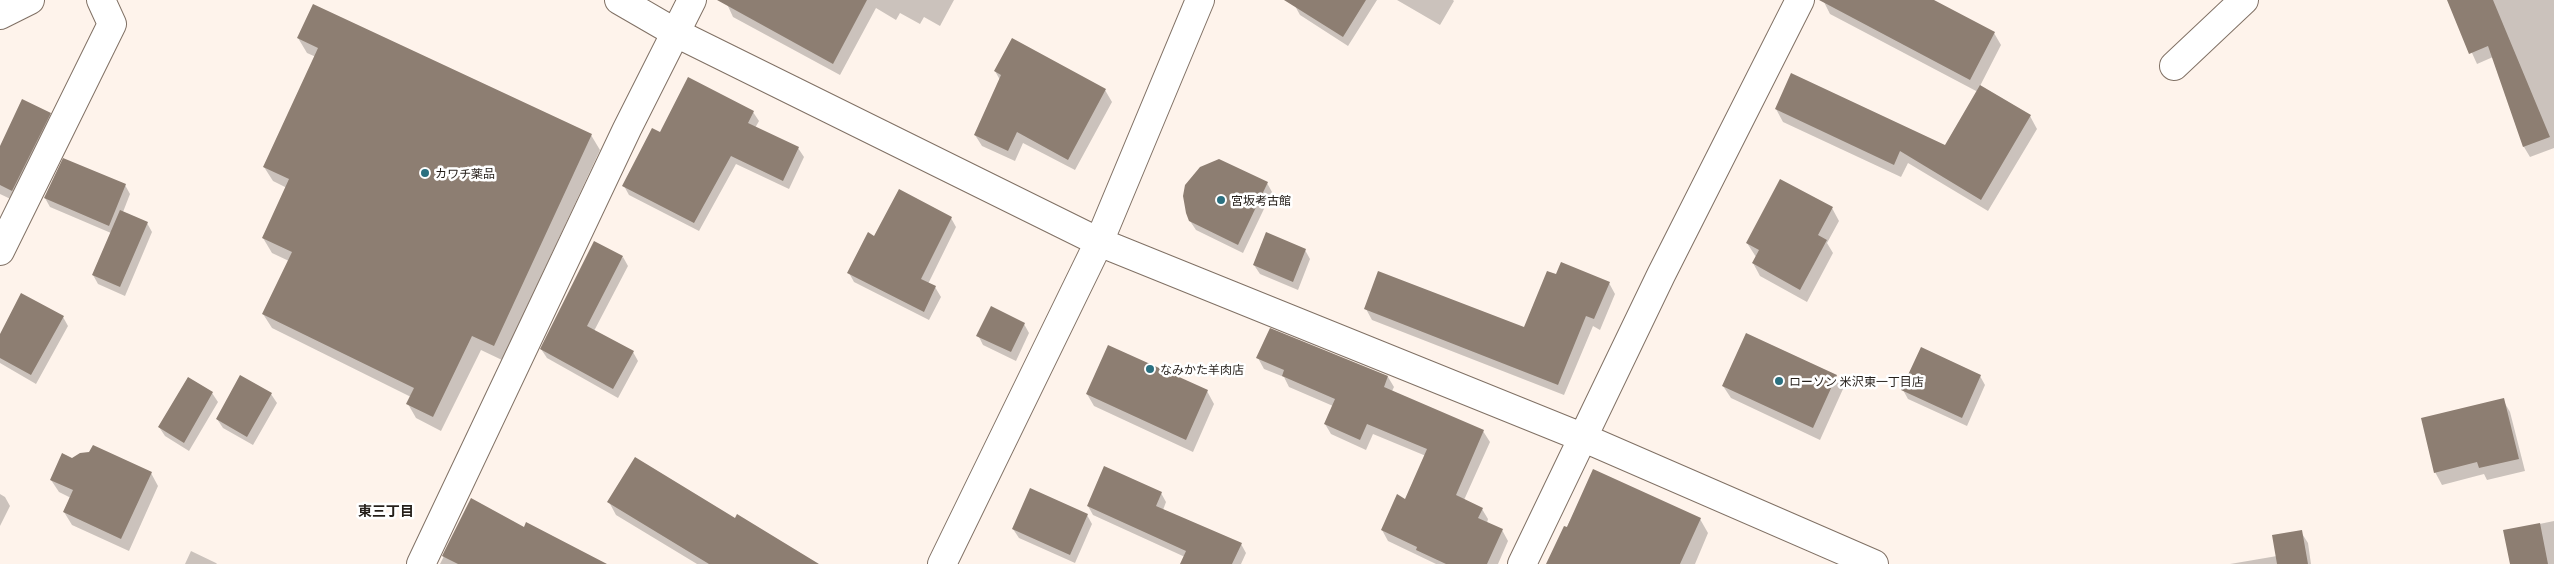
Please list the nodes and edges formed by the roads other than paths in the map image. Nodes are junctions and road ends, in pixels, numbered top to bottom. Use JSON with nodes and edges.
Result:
{"nodes":[{"id":1,"x":30,"y":0,"type":"edge"},
{"id":2,"x":101,"y":0,"type":"edge"},
{"id":3,"x":619,"y":0,"type":"edge"},
{"id":4,"x":692,"y":0,"type":"edge"},
{"id":5,"x":1200,"y":0,"type":"edge"},
{"id":6,"x":1800,"y":0,"type":"edge"},
{"id":7,"x":2244,"y":0,"type":"edge"},
{"id":8,"x":0,"y":15,"type":"edge"},
{"id":9,"x":676,"y":33,"type":"junction"},
{"id":10,"x":2174,"y":66,"type":"dead end"},
{"id":11,"x":1099,"y":242,"type":"junction"},
{"id":12,"x":0,"y":251,"type":"edge"},
{"id":13,"x":1584,"y":438,"type":"junction"},
{"id":14,"x":421,"y":564,"type":"edge"},
{"id":15,"x":942,"y":564,"type":"edge"},
{"id":16,"x":1522,"y":564,"type":"edge"},
{"id":17,"x":1874,"y":564,"type":"edge"}],
"edges":[{"from":1,"to":8,"type":"street"},
{"from":2,"to":12,"type":"street"},
{"from":3,"to":9,"type":"street"},
{"from":4,"to":9,"type":"street"},
{"from":5,"to":11,"type":"street"},
{"from":6,"to":13,"type":"street"},
{"from":7,"to":10,"type":"street"},
{"from":9,"to":11,"type":"street"},
{"from":9,"to":14,"type":"street"},
{"from":11,"to":13,"type":"street"},
{"from":11,"to":15,"type":"street"},
{"from":13,"to":16,"type":"street"},
{"from":13,"to":17,"type":"street"}]}
